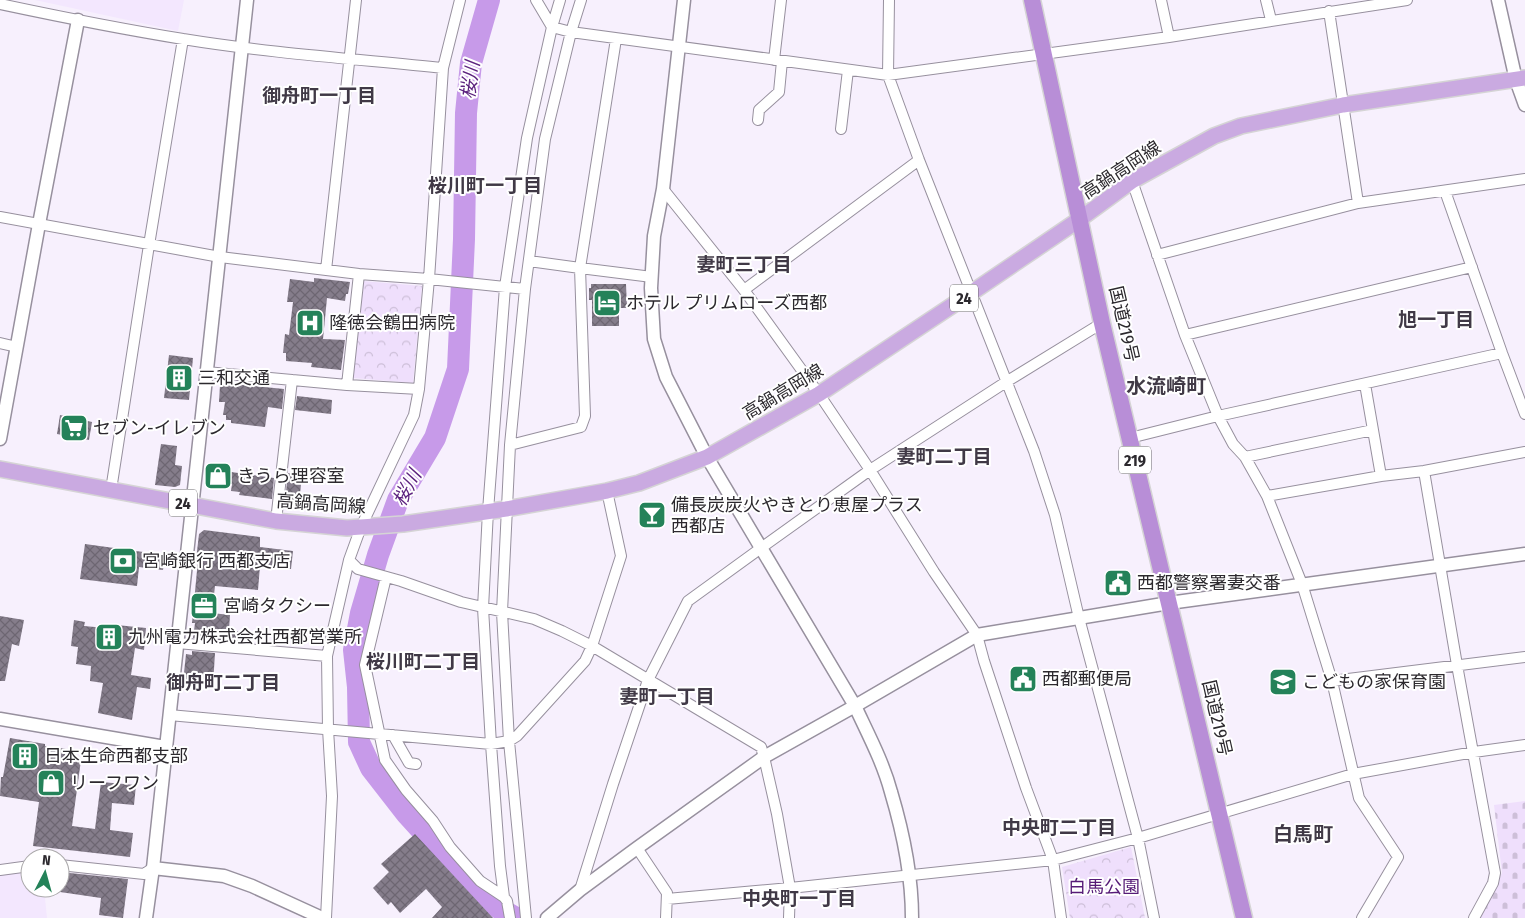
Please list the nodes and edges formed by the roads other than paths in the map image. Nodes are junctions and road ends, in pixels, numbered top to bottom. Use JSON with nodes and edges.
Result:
{"nodes":[{"id":1,"x":247,"y":0,"type":"edge"},
{"id":2,"x":356,"y":0,"type":"edge"},
{"id":3,"x":460,"y":0,"type":"edge"},
{"id":4,"x":536,"y":0,"type":"edge"},
{"id":5,"x":560,"y":0,"type":"edge"},
{"id":6,"x":581,"y":0,"type":"edge"},
{"id":7,"x":684,"y":0,"type":"edge"},
{"id":8,"x":781,"y":0,"type":"edge"},
{"id":9,"x":889,"y":0,"type":"edge"},
{"id":10,"x":1032,"y":0,"type":"edge"},
{"id":11,"x":1161,"y":0,"type":"edge"},
{"id":12,"x":1266,"y":0,"type":"edge"},
{"id":13,"x":1407,"y":0,"type":"edge"},
{"id":14,"x":1498,"y":0,"type":"edge"},
{"id":15,"x":0,"y":4,"type":"edge"},
{"id":16,"x":1329,"y":11,"type":"junction"},
{"id":17,"x":78,"y":20,"type":"junction"},
{"id":18,"x":1271,"y":20,"type":"junction"},
{"id":19,"x":552,"y":27,"type":"junction"},
{"id":20,"x":571,"y":32,"type":"junction"},
{"id":21,"x":1170,"y":37,"type":"junction"},
{"id":22,"x":183,"y":39,"type":"junction"},
{"id":23,"x":616,"y":39,"type":"junction"},
{"id":24,"x":242,"y":47,"type":"junction"},
{"id":25,"x":678,"y":48,"type":"junction"},
{"id":26,"x":1044,"y":54,"type":"junction"},
{"id":27,"x":350,"y":58,"type":"junction"},
{"id":28,"x":778,"y":60,"type":"junction"},
{"id":29,"x":443,"y":68,"type":"junction"},
{"id":30,"x":848,"y":70,"type":"junction"},
{"id":31,"x":888,"y":75,"type":"junction"},
{"id":32,"x":1520,"y":79,"type":"edge"},
{"id":33,"x":1343,"y":105,"type":"junction"},
{"id":34,"x":1525,"y":105,"type":"edge"},
{"id":35,"x":758,"y":120,"type":"dead end"},
{"id":36,"x":841,"y":129,"type":"dead end"},
{"id":37,"x":919,"y":160,"type":"junction"},
{"id":38,"x":1525,"y":180,"type":"edge"},
{"id":39,"x":1132,"y":181,"type":"junction"},
{"id":40,"x":663,"y":189,"type":"junction"},
{"id":41,"x":1445,"y":191,"type":"junction"},
{"id":42,"x":1358,"y":203,"type":"junction"},
{"id":43,"x":0,"y":217,"type":"edge"},
{"id":44,"x":1080,"y":219,"type":"junction"},
{"id":45,"x":39,"y":224,"type":"junction"},
{"id":46,"x":149,"y":245,"type":"junction"},
{"id":47,"x":1157,"y":255,"type":"junction"},
{"id":48,"x":220,"y":257,"type":"junction"},
{"id":49,"x":529,"y":261,"type":"junction"},
{"id":50,"x":1472,"y":267,"type":"junction"},
{"id":51,"x":580,"y":268,"type":"junction"},
{"id":52,"x":326,"y":270,"type":"junction"},
{"id":53,"x":359,"y":274,"type":"junction"},
{"id":54,"x":652,"y":276,"type":"junction"},
{"id":55,"x":429,"y":279,"type":"junction"},
{"id":56,"x":505,"y":287,"type":"junction"},
{"id":57,"x":525,"y":289,"type":"junction"},
{"id":58,"x":744,"y":290,"type":"junction"},
{"id":59,"x":971,"y":293,"type":"junction"},
{"id":60,"x":1102,"y":323,"type":"junction"},
{"id":61,"x":1185,"y":335,"type":"junction"},
{"id":62,"x":0,"y":343,"type":"edge"},
{"id":63,"x":17,"y":347,"type":"junction"},
{"id":64,"x":1502,"y":353,"type":"junction"},
{"id":65,"x":206,"y":372,"type":"junction"},
{"id":66,"x":292,"y":380,"type":"junction"},
{"id":67,"x":1006,"y":382,"type":"junction"},
{"id":68,"x":1365,"y":384,"type":"junction"},
{"id":69,"x":346,"y":385,"type":"junction"},
{"id":70,"x":419,"y":389,"type":"junction"},
{"id":71,"x":819,"y":394,"type":"junction"},
{"id":72,"x":1525,"y":414,"type":"edge"},
{"id":73,"x":1218,"y":416,"type":"junction"},
{"id":74,"x":1373,"y":430,"type":"junction"},
{"id":75,"x":1130,"y":438,"type":"junction"},
{"id":76,"x":0,"y":439,"type":"edge"},
{"id":77,"x":510,"y":445,"type":"junction"},
{"id":78,"x":1525,"y":452,"type":"edge"},
{"id":79,"x":707,"y":457,"type":"junction"},
{"id":80,"x":1245,"y":457,"type":"junction"},
{"id":81,"x":0,"y":469,"type":"edge"},
{"id":82,"x":870,"y":470,"type":"junction"},
{"id":83,"x":1424,"y":471,"type":"junction"},
{"id":84,"x":1381,"y":476,"type":"junction"},
{"id":85,"x":111,"y":490,"type":"junction"},
{"id":86,"x":607,"y":491,"type":"junction"},
{"id":87,"x":1267,"y":496,"type":"junction"},
{"id":88,"x":193,"y":505,"type":"junction"},
{"id":89,"x":506,"y":509,"type":"junction"},
{"id":90,"x":488,"y":512,"type":"junction"},
{"id":91,"x":276,"y":520,"type":"junction"},
{"id":92,"x":364,"y":527,"type":"junction"},
{"id":93,"x":761,"y":548,"type":"junction"},
{"id":94,"x":1525,"y":554,"type":"edge"},
{"id":95,"x":348,"y":560,"type":"junction"},
{"id":96,"x":1441,"y":565,"type":"junction"},
{"id":97,"x":383,"y":576,"type":"junction"},
{"id":98,"x":1302,"y":584,"type":"junction"},
{"id":99,"x":1169,"y":603,"type":"junction"},
{"id":100,"x":483,"y":608,"type":"junction"},
{"id":101,"x":502,"y":612,"type":"junction"},
{"id":102,"x":1079,"y":618,"type":"junction"},
{"id":103,"x":977,"y":634,"type":"junction"},
{"id":104,"x":177,"y":643,"type":"junction"},
{"id":105,"x":592,"y":646,"type":"junction"},
{"id":106,"x":327,"y":656,"type":"junction"},
{"id":107,"x":1525,"y":656,"type":"edge"},
{"id":108,"x":1457,"y":665,"type":"junction"},
{"id":109,"x":648,"y":680,"type":"junction"},
{"id":110,"x":1332,"y":681,"type":"junction"},
{"id":111,"x":855,"y":706,"type":"junction"},
{"id":112,"x":169,"y":715,"type":"junction"},
{"id":113,"x":0,"y":719,"type":"edge"},
{"id":114,"x":331,"y":729,"type":"junction"},
{"id":115,"x":377,"y":733,"type":"junction"},
{"id":116,"x":394,"y":735,"type":"junction"},
{"id":117,"x":509,"y":741,"type":"junction"},
{"id":118,"x":491,"y":744,"type":"junction"},
{"id":119,"x":1525,"y":745,"type":"edge"},
{"id":120,"x":165,"y":747,"type":"junction"},
{"id":121,"x":1474,"y":752,"type":"junction"},
{"id":122,"x":764,"y":757,"type":"junction"},
{"id":123,"x":416,"y":764,"type":"dead end"},
{"id":124,"x":1353,"y":774,"type":"junction"},
{"id":125,"x":1219,"y":814,"type":"junction"},
{"id":126,"x":1138,"y":838,"type":"junction"},
{"id":127,"x":637,"y":848,"type":"junction"},
{"id":128,"x":1053,"y":860,"type":"junction"},
{"id":129,"x":70,"y":866,"type":"edge"},
{"id":130,"x":20,"y":867,"type":"edge"},
{"id":131,"x":152,"y":868,"type":"junction"},
{"id":132,"x":0,"y":870,"type":"edge"},
{"id":133,"x":909,"y":875,"type":"junction"},
{"id":134,"x":790,"y":888,"type":"junction"},
{"id":135,"x":580,"y":890,"type":"junction"},
{"id":136,"x":505,"y":899,"type":"junction"},
{"id":137,"x":667,"y":899,"type":"junction"},
{"id":138,"x":146,"y":918,"type":"edge"},
{"id":139,"x":322,"y":918,"type":"edge"},
{"id":140,"x":326,"y":918,"type":"edge"},
{"id":141,"x":510,"y":918,"type":"edge"},
{"id":142,"x":526,"y":918,"type":"edge"},
{"id":143,"x":548,"y":918,"type":"edge"},
{"id":144,"x":666,"y":918,"type":"edge"},
{"id":145,"x":789,"y":918,"type":"edge"},
{"id":146,"x":912,"y":918,"type":"edge"},
{"id":147,"x":1061,"y":918,"type":"edge"},
{"id":148,"x":1154,"y":918,"type":"edge"},
{"id":149,"x":1244,"y":918,"type":"edge"},
{"id":150,"x":1362,"y":918,"type":"edge"},
{"id":151,"x":1474,"y":918,"type":"edge"}],
"edges":[{"from":1,"to":24,"type":"street"},
{"from":2,"to":27,"type":"street"},
{"from":3,"to":29,"type":"street"},
{"from":4,"to":19,"type":"street"},
{"from":5,"to":19,"type":"street"},
{"from":6,"to":20,"type":"street"},
{"from":7,"to":25,"type":"street"},
{"from":8,"to":28,"type":"street"},
{"from":9,"to":31,"type":"street"},
{"from":10,"to":26,"type":"highway","name":"国道219号","number":"219"},
{"from":11,"to":21,"type":"street"},
{"from":12,"to":18,"type":"street"},
{"from":13,"to":16,"type":"street"},
{"from":14,"to":32,"type":"street"},
{"from":15,"to":17,"type":"street"},
{"from":16,"to":18,"type":"street"},
{"from":16,"to":33,"type":"street"},
{"from":17,"to":22,"type":"street"},
{"from":17,"to":45,"type":"street"},
{"from":18,"to":21,"type":"street"},
{"from":19,"to":20,"type":"street"},
{"from":19,"to":56,"type":"street"},
{"from":20,"to":23,"type":"street"},
{"from":20,"to":49,"type":"street"},
{"from":21,"to":26,"type":"street"},
{"from":22,"to":24,"type":"street"},
{"from":22,"to":46,"type":"street"},
{"from":23,"to":25,"type":"street"},
{"from":23,"to":51,"type":"street"},
{"from":24,"to":27,"type":"street"},
{"from":24,"to":48,"type":"street"},
{"from":25,"to":28,"type":"street"},
{"from":25,"to":40,"type":"street"},
{"from":26,"to":31,"type":"street"},
{"from":26,"to":44,"type":"highway","name":"国道219号","number":"219"},
{"from":27,"to":29,"type":"street"},
{"from":27,"to":52,"type":"street"},
{"from":28,"to":30,"type":"street"},
{"from":28,"to":35,"type":"street"},
{"from":29,"to":55,"type":"street"},
{"from":30,"to":31,"type":"street"},
{"from":30,"to":36,"type":"street"},
{"from":31,"to":37,"type":"street"},
{"from":32,"to":33,"type":"main road","name":"高鍋高岡線","number":"24"},
{"from":32,"to":34,"type":"street"},
{"from":33,"to":39,"type":"main road","name":"高鍋高岡線","number":"24"},
{"from":33,"to":42,"type":"street"},
{"from":37,"to":58,"type":"street"},
{"from":37,"to":59,"type":"street"},
{"from":38,"to":41,"type":"street"},
{"from":39,"to":44,"type":"main road","name":"高鍋高岡線","number":"24"},
{"from":39,"to":47,"type":"street"},
{"from":40,"to":54,"type":"street"},
{"from":40,"to":58,"type":"street"},
{"from":41,"to":42,"type":"street"},
{"from":41,"to":50,"type":"street"},
{"from":42,"to":47,"type":"street"},
{"from":43,"to":45,"type":"street"},
{"from":44,"to":59,"type":"main road","name":"高鍋高岡線","number":"24"},
{"from":44,"to":60,"type":"highway","name":"国道219号","number":"219"},
{"from":45,"to":46,"type":"street"},
{"from":45,"to":63,"type":"street"},
{"from":46,"to":48,"type":"street"},
{"from":46,"to":85,"type":"street"},
{"from":47,"to":61,"type":"street"},
{"from":48,"to":52,"type":"street"},
{"from":48,"to":65,"type":"street"},
{"from":49,"to":51,"type":"street"},
{"from":49,"to":57,"type":"street"},
{"from":50,"to":61,"type":"street"},
{"from":50,"to":64,"type":"street"},
{"from":51,"to":54,"type":"street"},
{"from":51,"to":77,"type":"street"},
{"from":52,"to":53,"type":"street"},
{"from":53,"to":55,"type":"street"},
{"from":53,"to":69,"type":"street"},
{"from":54,"to":79,"type":"street"},
{"from":55,"to":56,"type":"street"},
{"from":55,"to":70,"type":"street"},
{"from":56,"to":57,"type":"street"},
{"from":56,"to":90,"type":"street"},
{"from":57,"to":77,"type":"street"},
{"from":58,"to":71,"type":"street"},
{"from":59,"to":67,"type":"street"},
{"from":59,"to":71,"type":"main road","name":"高鍋高岡線","number":"24"},
{"from":60,"to":67,"type":"street"},
{"from":60,"to":75,"type":"highway","name":"国道219号","number":"219"},
{"from":61,"to":73,"type":"street"},
{"from":62,"to":63,"type":"street"},
{"from":63,"to":76,"type":"street"},
{"from":64,"to":68,"type":"street"},
{"from":64,"to":72,"type":"street"},
{"from":65,"to":66,"type":"street"},
{"from":65,"to":88,"type":"street"},
{"from":66,"to":69,"type":"street"},
{"from":66,"to":91,"type":"street"},
{"from":67,"to":82,"type":"street"},
{"from":67,"to":102,"type":"street"},
{"from":68,"to":73,"type":"street"},
{"from":68,"to":74,"type":"street"},
{"from":69,"to":70,"type":"street"},
{"from":70,"to":92,"type":"street"},
{"from":71,"to":79,"type":"main road","name":"高鍋高岡線","number":"24"},
{"from":71,"to":82,"type":"street"},
{"from":73,"to":75,"type":"street"},
{"from":73,"to":80,"type":"street"},
{"from":74,"to":80,"type":"street"},
{"from":74,"to":84,"type":"street"},
{"from":75,"to":99,"type":"highway","name":"国道219号","number":"219"},
{"from":77,"to":89,"type":"street"},
{"from":78,"to":83,"type":"street"},
{"from":79,"to":86,"type":"main road","name":"高鍋高岡線","number":"24"},
{"from":79,"to":93,"type":"street"},
{"from":80,"to":87,"type":"street"},
{"from":81,"to":85,"type":"main road","name":"高鍋高岡線","number":"24"},
{"from":82,"to":93,"type":"street"},
{"from":82,"to":103,"type":"street"},
{"from":83,"to":84,"type":"street"},
{"from":83,"to":96,"type":"street"},
{"from":84,"to":87,"type":"street"},
{"from":85,"to":88,"type":"main road","name":"高鍋高岡線","number":"24"},
{"from":86,"to":89,"type":"main road","name":"高鍋高岡線","number":"24"},
{"from":86,"to":105,"type":"street"},
{"from":87,"to":98,"type":"street"},
{"from":88,"to":91,"type":"main road","name":"高鍋高岡線","number":"24"},
{"from":88,"to":104,"type":"street"},
{"from":89,"to":90,"type":"main road","name":"高鍋高岡線","number":"24"},
{"from":89,"to":101,"type":"street"},
{"from":90,"to":92,"type":"main road","name":"高鍋高岡線","number":"24"},
{"from":90,"to":100,"type":"street"},
{"from":91,"to":92,"type":"main road","name":"高鍋高岡線","number":"24"},
{"from":92,"to":95,"type":"street"},
{"from":93,"to":109,"type":"street"},
{"from":93,"to":111,"type":"street"},
{"from":94,"to":96,"type":"street"},
{"from":95,"to":97,"type":"street"},
{"from":95,"to":106,"type":"street"},
{"from":96,"to":98,"type":"street"},
{"from":96,"to":108,"type":"street"},
{"from":97,"to":100,"type":"street"},
{"from":97,"to":115,"type":"street"},
{"from":98,"to":99,"type":"street"},
{"from":98,"to":110,"type":"street"},
{"from":99,"to":102,"type":"street"},
{"from":99,"to":125,"type":"highway","name":"国道219号","number":"219"},
{"from":100,"to":101,"type":"street"},
{"from":100,"to":118,"type":"street"},
{"from":101,"to":105,"type":"street"},
{"from":101,"to":117,"type":"street"},
{"from":102,"to":103,"type":"street"},
{"from":102,"to":126,"type":"street"},
{"from":103,"to":111,"type":"street"},
{"from":103,"to":128,"type":"street"},
{"from":104,"to":106,"type":"street"},
{"from":104,"to":112,"type":"street"},
{"from":105,"to":109,"type":"street"},
{"from":105,"to":117,"type":"street"},
{"from":106,"to":114,"type":"street"},
{"from":107,"to":108,"type":"street"},
{"from":108,"to":110,"type":"street"},
{"from":108,"to":121,"type":"street"},
{"from":109,"to":122,"type":"street"},
{"from":109,"to":135,"type":"street"},
{"from":110,"to":124,"type":"street"},
{"from":111,"to":122,"type":"street"},
{"from":111,"to":133,"type":"street"},
{"from":112,"to":114,"type":"street"},
{"from":112,"to":120,"type":"street"},
{"from":113,"to":120,"type":"street"},
{"from":114,"to":115,"type":"street"},
{"from":114,"to":140,"type":"street"},
{"from":115,"to":116,"type":"street"},
{"from":115,"to":136,"type":"street"},
{"from":116,"to":118,"type":"street"},
{"from":116,"to":123,"type":"street"},
{"from":117,"to":118,"type":"street"},
{"from":117,"to":142,"type":"street"},
{"from":118,"to":136,"type":"street"},
{"from":119,"to":121,"type":"street"},
{"from":120,"to":131,"type":"street"},
{"from":121,"to":124,"type":"street"},
{"from":121,"to":151,"type":"street"},
{"from":122,"to":127,"type":"street"},
{"from":122,"to":134,"type":"street"},
{"from":124,"to":125,"type":"street"},
{"from":124,"to":150,"type":"street"},
{"from":125,"to":126,"type":"street"},
{"from":125,"to":149,"type":"highway","name":"国道219号","number":"219"},
{"from":126,"to":128,"type":"street"},
{"from":126,"to":148,"type":"street"},
{"from":127,"to":135,"type":"street"},
{"from":127,"to":137,"type":"street"},
{"from":128,"to":133,"type":"street"},
{"from":128,"to":147,"type":"street"},
{"from":129,"to":131,"type":"street"},
{"from":130,"to":132,"type":"street"},
{"from":131,"to":138,"type":"street"},
{"from":131,"to":139,"type":"street"},
{"from":133,"to":134,"type":"street"},
{"from":133,"to":146,"type":"street"},
{"from":134,"to":137,"type":"street"},
{"from":134,"to":145,"type":"street"},
{"from":135,"to":143,"type":"street"},
{"from":136,"to":141,"type":"street"},
{"from":137,"to":144,"type":"street"}]}
